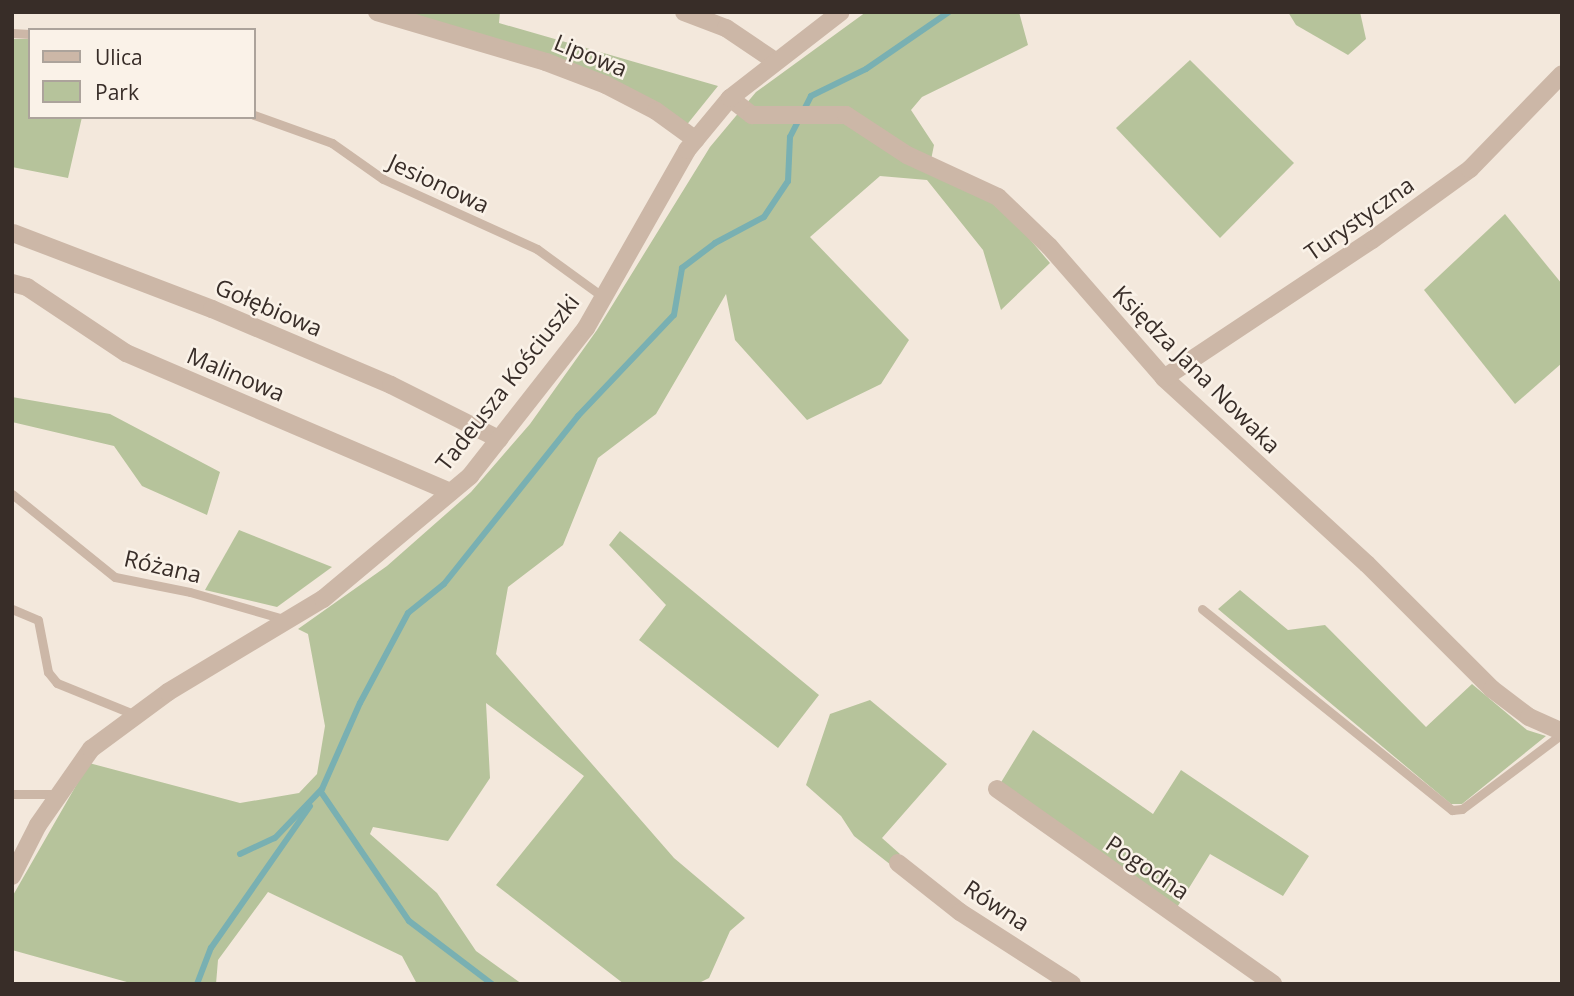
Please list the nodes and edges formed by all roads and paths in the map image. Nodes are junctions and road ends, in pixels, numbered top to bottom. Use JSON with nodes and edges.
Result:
{"nodes":[{"id":1,"x":377,"y":12,"type":"edge"},
{"id":2,"x":684,"y":12,"type":"edge"},
{"id":3,"x":841,"y":12,"type":"edge"},
{"id":4,"x":775,"y":61,"type":"junction"},
{"id":5,"x":1559,"y":81,"type":"edge"},
{"id":6,"x":730,"y":98,"type":"junction"},
{"id":7,"x":256,"y":116,"type":"edge"},
{"id":8,"x":696,"y":140,"type":"junction"},
{"id":9,"x":13,"y":233,"type":"edge"},
{"id":10,"x":12,"y":283,"type":"edge"},
{"id":11,"x":603,"y":297,"type":"junction"},
{"id":12,"x":1164,"y":378,"type":"junction"},
{"id":13,"x":499,"y":439,"type":"junction"},
{"id":14,"x":451,"y":492,"type":"junction"},
{"id":15,"x":12,"y":494,"type":"edge"},
{"id":16,"x":12,"y":609,"type":"edge"},
{"id":17,"x":1202,"y":609,"type":"dead end"},
{"id":18,"x":288,"y":621,"type":"junction"},
{"id":19,"x":137,"y":715,"type":"junction"},
{"id":20,"x":1562,"y":733,"type":"edge"},
{"id":21,"x":997,"y":789,"type":"dead end"},
{"id":22,"x":60,"y":793,"type":"junction"},
{"id":23,"x":12,"y":794,"type":"edge"},
{"id":24,"x":898,"y":863,"type":"dead end"},
{"id":25,"x":12,"y":876,"type":"edge"},
{"id":26,"x":1072,"y":984,"type":"edge"},
{"id":27,"x":1273,"y":984,"type":"edge"}],
"edges":[{"from":1,"to":8,"type":"street","name":"Lipowa"},
{"from":2,"to":4,"type":"street"},
{"from":3,"to":4,"type":"street","name":"Tadeusza Kościuszki"},
{"from":4,"to":6,"type":"street","name":"Tadeusza Kościuszki"},
{"from":5,"to":12,"type":"street","name":"Turystyczna"},
{"from":6,"to":8,"type":"street","name":"Tadeusza Kościuszki"},
{"from":6,"to":12,"type":"street","name":"Księdza Jana Nowaka"},
{"from":7,"to":11,"type":"lane","name":"Jesionowa"},
{"from":8,"to":11,"type":"street","name":"Tadeusza Kościuszki"},
{"from":9,"to":13,"type":"street","name":"Gołębiowa"},
{"from":10,"to":14,"type":"street","name":"Malinowa"},
{"from":11,"to":13,"type":"street","name":"Tadeusza Kościuszki"},
{"from":12,"to":20,"type":"street","name":"Księdza Jana Nowaka"},
{"from":13,"to":14,"type":"street","name":"Tadeusza Kościuszki"},
{"from":14,"to":18,"type":"street","name":"Tadeusza Kościuszki"},
{"from":15,"to":18,"type":"lane","name":"Różana"},
{"from":16,"to":19,"type":"lane"},
{"from":17,"to":20,"type":"lane"},
{"from":18,"to":19,"type":"street","name":"Tadeusza Kościuszki"},
{"from":19,"to":22,"type":"street","name":"Tadeusza Kościuszki"},
{"from":21,"to":27,"type":"street","name":"Pogodna"},
{"from":22,"to":23,"type":"lane"},
{"from":22,"to":25,"type":"street","name":"Tadeusza Kościuszki"},
{"from":24,"to":26,"type":"street","name":"Równa"}]}
